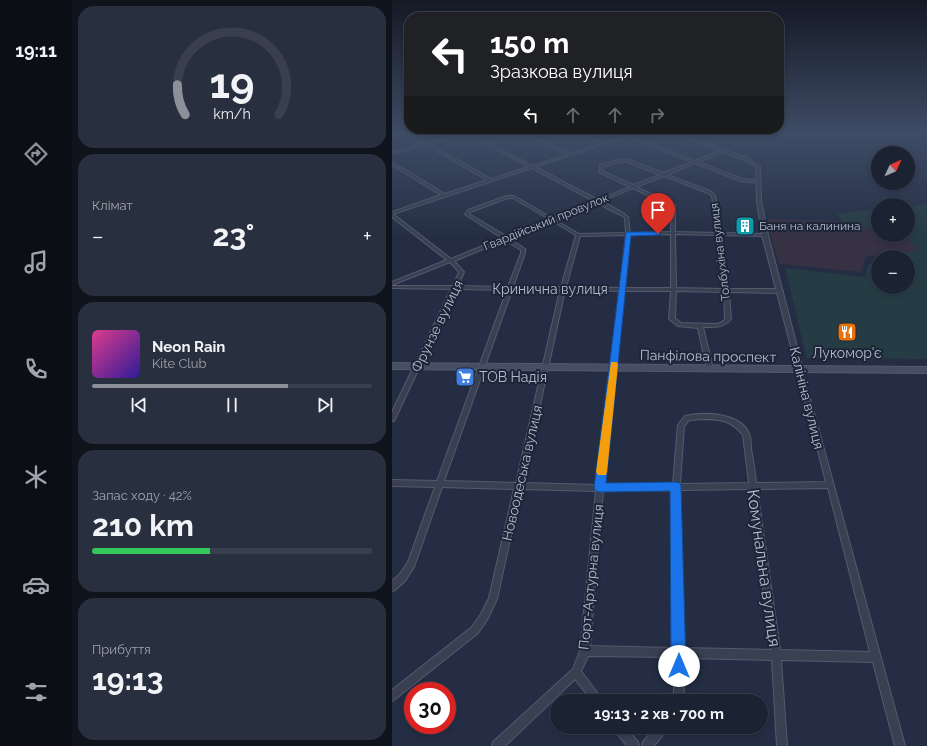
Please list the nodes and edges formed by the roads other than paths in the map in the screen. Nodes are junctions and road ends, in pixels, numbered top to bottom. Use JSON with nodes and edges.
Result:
{"nodes":[{"id":1,"x":401,"y":169,"type":"edge"},
{"id":2,"x":470,"y":169,"type":"edge"},
{"id":3,"x":528,"y":169,"type":"edge"},
{"id":4,"x":533,"y":169,"type":"edge"},
{"id":5,"x":600,"y":169,"type":"edge"},
{"id":6,"x":650,"y":169,"type":"edge"},
{"id":7,"x":677,"y":169,"type":"edge"},
{"id":8,"x":713,"y":169,"type":"edge"},
{"id":9,"x":758,"y":169,"type":"edge"},
{"id":10,"x":664,"y":174,"type":"junction"},
{"id":11,"x":491,"y":181,"type":"junction"},
{"id":12,"x":759,"y":182,"type":"junction"},
{"id":13,"x":633,"y":187,"type":"junction"},
{"id":14,"x":445,"y":196,"type":"junction"},
{"id":15,"x":597,"y":201,"type":"junction"},
{"id":16,"x":392,"y":214,"type":"edge"},
{"id":17,"x":553,"y":219,"type":"junction"},
{"id":18,"x":672,"y":233,"type":"junction"},
{"id":19,"x":628,"y":234,"type":"junction"},
{"id":20,"x":719,"y":234,"type":"junction"},
{"id":21,"x":578,"y":235,"type":"junction"},
{"id":22,"x":765,"y":235,"type":"junction"},
{"id":23,"x":506,"y":239,"type":"junction"},
{"id":24,"x":450,"y":261,"type":"junction"},
{"id":25,"x":392,"y":284,"type":"edge"},
{"id":26,"x":392,"y":288,"type":"edge"},
{"id":27,"x":455,"y":288,"type":"junction"},
{"id":28,"x":512,"y":288,"type":"junction"},
{"id":29,"x":564,"y":288,"type":"junction"},
{"id":30,"x":621,"y":289,"type":"junction"},
{"id":31,"x":674,"y":290,"type":"junction"},
{"id":32,"x":726,"y":290,"type":"junction"},
{"id":33,"x":780,"y":291,"type":"junction"},
{"id":34,"x":700,"y":326,"type":"junction"},
{"id":35,"x":392,"y":366,"type":"edge"},
{"id":36,"x":417,"y":366,"type":"junction"},
{"id":37,"x":483,"y":366,"type":"junction"},
{"id":38,"x":547,"y":367,"type":"junction"},
{"id":39,"x":614,"y":368,"type":"junction"},
{"id":40,"x":710,"y":369,"type":"junction"},
{"id":41,"x":800,"y":370,"type":"junction"},
{"id":42,"x":927,"y":370,"type":"edge"},
{"id":43,"x":392,"y":418,"type":"edge"},
{"id":44,"x":392,"y":483,"type":"edge"},
{"id":45,"x":440,"y":483,"type":"junction"},
{"id":46,"x":519,"y":485,"type":"junction"},
{"id":47,"x":676,"y":486,"type":"junction"},
{"id":48,"x":830,"y":486,"type":"junction"},
{"id":49,"x":752,"y":487,"type":"junction"},
{"id":50,"x":600,"y":488,"type":"junction"},
{"id":51,"x":392,"y":587,"type":"edge"},
{"id":52,"x":585,"y":651,"type":"junction"},
{"id":53,"x":679,"y":654,"type":"junction"},
{"id":54,"x":776,"y":656,"type":"junction"},
{"id":55,"x":876,"y":657,"type":"junction"},
{"id":56,"x":576,"y":672,"type":"junction"},
{"id":57,"x":593,"y":694,"type":"edge"},
{"id":58,"x":678,"y":694,"type":"edge"},
{"id":59,"x":392,"y":696,"type":"edge"},
{"id":60,"x":625,"y":734,"type":"edge"},
{"id":61,"x":656,"y":734,"type":"edge"},
{"id":62,"x":497,"y":746,"type":"edge"},
{"id":63,"x":634,"y":746,"type":"edge"},
{"id":64,"x":646,"y":746,"type":"edge"},
{"id":65,"x":782,"y":746,"type":"edge"},
{"id":66,"x":900,"y":746,"type":"edge"}],
"edges":[{"from":1,"to":14,"type":"street"},
{"from":2,"to":11,"type":"street"},
{"from":3,"to":11,"type":"street"},
{"from":4,"to":15,"type":"street","name":"Порт-Артурна вулиця"},
{"from":5,"to":13,"type":"street","name":"Толбухіна вулиця"},
{"from":6,"to":10,"type":"street","name":"Толбухіна вулиця"},
{"from":7,"to":10,"type":"street","name":"Гвардійський провулок"},
{"from":8,"to":12,"type":"street"},
{"from":9,"to":12,"type":"street","name":"Калініна вулиця"},
{"from":10,"to":13,"type":"street","name":"Гвардійський провулок"},
{"from":10,"to":20,"type":"street","name":"Толбухіна вулиця"},
{"from":11,"to":14,"type":"street"},
{"from":12,"to":22,"type":"street","name":"Калініна вулиця"},
{"from":13,"to":15,"type":"street","name":"Гвардійський провулок"},
{"from":13,"to":18,"type":"street"},
{"from":14,"to":16,"type":"street"},
{"from":15,"to":17,"type":"street","name":"Гвардійський провулок"},
{"from":15,"to":19,"type":"street","name":"Порт-Артурна вулиця"},
{"from":16,"to":24,"type":"street","name":"Фрунзе вулиця"},
{"from":17,"to":21,"type":"street"},
{"from":17,"to":23,"type":"street","name":"Гвардійський провулок"},
{"from":17,"to":23,"type":"street"},
{"from":18,"to":19,"type":"street"},
{"from":18,"to":20,"type":"street"},
{"from":18,"to":31,"type":"street"},
{"from":19,"to":21,"type":"street"},
{"from":19,"to":30,"type":"street","name":"Порт-Артурна вулиця"},
{"from":20,"to":22,"type":"street"},
{"from":20,"to":32,"type":"street","name":"Толбухіна вулиця"},
{"from":21,"to":29,"type":"street","name":"Новоодеська вулиця"},
{"from":22,"to":33,"type":"street","name":"Калініна вулиця"},
{"from":23,"to":24,"type":"street","name":"Гвардійський провулок"},
{"from":23,"to":28,"type":"street"},
{"from":24,"to":25,"type":"street","name":"Гвардійський провулок"},
{"from":24,"to":27,"type":"street","name":"Фрунзе вулиця"},
{"from":26,"to":27,"type":"street","name":"Кринична вулиця"},
{"from":27,"to":28,"type":"street","name":"Кринична вулиця"},
{"from":27,"to":36,"type":"street","name":"Фрунзе вулиця"},
{"from":28,"to":29,"type":"street","name":"Кринична вулиця"},
{"from":28,"to":37,"type":"street"},
{"from":29,"to":30,"type":"street","name":"Кринична вулиця"},
{"from":29,"to":38,"type":"street","name":"Новоодеська вулиця"},
{"from":30,"to":31,"type":"street","name":"Кринична вулиця"},
{"from":30,"to":39,"type":"street","name":"Порт-Артурна вулиця"},
{"from":31,"to":32,"type":"street","name":"Кринична вулиця"},
{"from":31,"to":34,"type":"street"},
{"from":32,"to":33,"type":"street","name":"Кринична вулиця"},
{"from":32,"to":34,"type":"street","name":"Толбухіна вулиця"},
{"from":33,"to":41,"type":"street","name":"Калініна вулиця"},
{"from":34,"to":40,"type":"street"},
{"from":35,"to":36,"type":"main road","name":"Панфілова проспект"},
{"from":36,"to":37,"type":"main road","name":"Панфілова проспект"},
{"from":36,"to":43,"type":"street","name":"Фрунзе вулиця"},
{"from":37,"to":38,"type":"main road","name":"Панфілова проспект"},
{"from":37,"to":45,"type":"street"},
{"from":38,"to":39,"type":"main road","name":"Панфілова проспект"},
{"from":38,"to":46,"type":"street","name":"Новоодеська вулиця"},
{"from":39,"to":40,"type":"main road","name":"Панфілова проспект"},
{"from":39,"to":50,"type":"street","name":"Порт-Артурна вулиця"},
{"from":40,"to":41,"type":"main road","name":"Панфілова проспект"},
{"from":41,"to":42,"type":"main road","name":"Панфілова проспект"},
{"from":41,"to":48,"type":"street","name":"Калініна вулиця"},
{"from":44,"to":45,"type":"street"},
{"from":45,"to":46,"type":"street"},
{"from":45,"to":51,"type":"street"},
{"from":46,"to":50,"type":"street"},
{"from":46,"to":59,"type":"street","name":"Новоодеська вулиця"},
{"from":47,"to":49,"type":"street"},
{"from":47,"to":49,"type":"street","name":"Комунальна вулиця"},
{"from":47,"to":50,"type":"street"},
{"from":47,"to":53,"type":"street","name":"Комунальна вулиця"},
{"from":48,"to":49,"type":"street"},
{"from":48,"to":55,"type":"street","name":"Калініна вулиця"},
{"from":49,"to":54,"type":"street","name":"Комунальна вулиця"},
{"from":50,"to":52,"type":"street","name":"Порт-Артурна вулиця"},
{"from":52,"to":53,"type":"street"},
{"from":52,"to":56,"type":"street","name":"Порт-Артурна вулиця"},
{"from":53,"to":54,"type":"street"},
{"from":53,"to":58,"type":"street","name":"Комунальна вулиця"},
{"from":54,"to":55,"type":"street"},
{"from":54,"to":65,"type":"street","name":"Комунальна вулиця"},
{"from":55,"to":66,"type":"street","name":"Калініна вулиця"},
{"from":56,"to":57,"type":"street"},
{"from":56,"to":62,"type":"street","name":"Порт-Артурна вулиця"},
{"from":60,"to":63,"type":"street"},
{"from":61,"to":64,"type":"street"}]}
